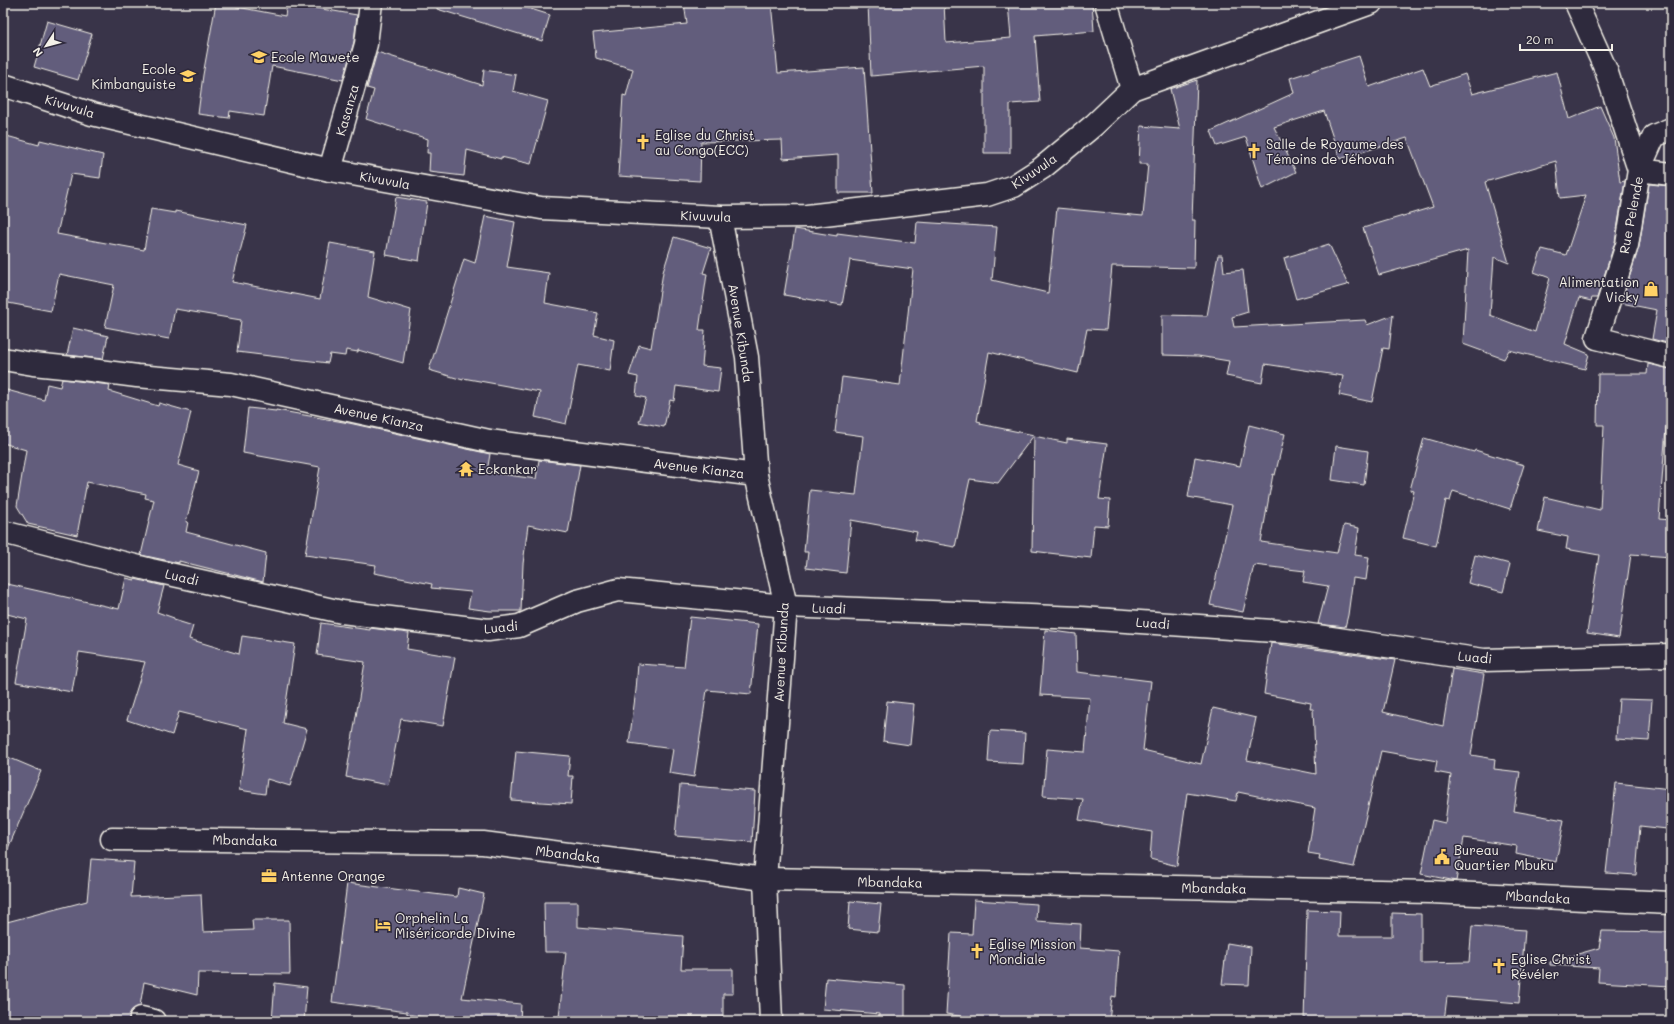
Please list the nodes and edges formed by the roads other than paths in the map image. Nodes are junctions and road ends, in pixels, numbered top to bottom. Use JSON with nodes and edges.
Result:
{"nodes":[{"id":1,"x":371,"y":3,"type":"edge"},
{"id":2,"x":1106,"y":3,"type":"edge"},
{"id":3,"x":1371,"y":3,"type":"edge"},
{"id":4,"x":1576,"y":3,"type":"edge"},
{"id":5,"x":3,"y":85,"type":"edge"},
{"id":6,"x":1132,"y":89,"type":"junction"},
{"id":7,"x":1671,"y":129,"type":"edge"},
{"id":8,"x":330,"y":170,"type":"junction"},
{"id":9,"x":1639,"y":170,"type":"junction"},
{"id":10,"x":1671,"y":174,"type":"edge"},
{"id":11,"x":720,"y":217,"type":"junction"},
{"id":12,"x":1671,"y":358,"type":"edge"},
{"id":13,"x":3,"y":359,"type":"edge"},
{"id":14,"x":756,"y":475,"type":"junction"},
{"id":15,"x":3,"y":532,"type":"edge"},
{"id":16,"x":786,"y":606,"type":"junction"},
{"id":17,"x":1671,"y":656,"type":"edge"},
{"id":18,"x":112,"y":839,"type":"dead end"},
{"id":19,"x":765,"y":879,"type":"junction"},
{"id":20,"x":1671,"y":903,"type":"edge"},
{"id":21,"x":771,"y":1021,"type":"edge"}],
"edges":[{"from":1,"to":8,"type":"street","name":"Kasanza"},
{"from":2,"to":6,"type":"street"},
{"from":3,"to":6,"type":"street","name":"Kivuvula"},
{"from":4,"to":9,"type":"street","name":"Rue Pelende"},
{"from":5,"to":8,"type":"street","name":"Kivuvula"},
{"from":6,"to":11,"type":"street","name":"Kivuvula"},
{"from":7,"to":9,"type":"street"},
{"from":8,"to":11,"type":"street","name":"Kivuvula"},
{"from":9,"to":10,"type":"street"},
{"from":9,"to":12,"type":"street","name":"Rue Pelende"},
{"from":11,"to":14,"type":"street","name":"Avenue Kibunda"},
{"from":13,"to":14,"type":"street","name":"Avenue Kianza"},
{"from":14,"to":16,"type":"street","name":"Avenue Kibunda"},
{"from":15,"to":16,"type":"street","name":"Luadi"},
{"from":16,"to":17,"type":"street","name":"Luadi"},
{"from":16,"to":19,"type":"street","name":"Avenue Kibunda"},
{"from":18,"to":19,"type":"street","name":"Mbandaka"},
{"from":19,"to":20,"type":"street","name":"Mbandaka"},
{"from":19,"to":21,"type":"street","name":"Avenue Kibunda"}]}
